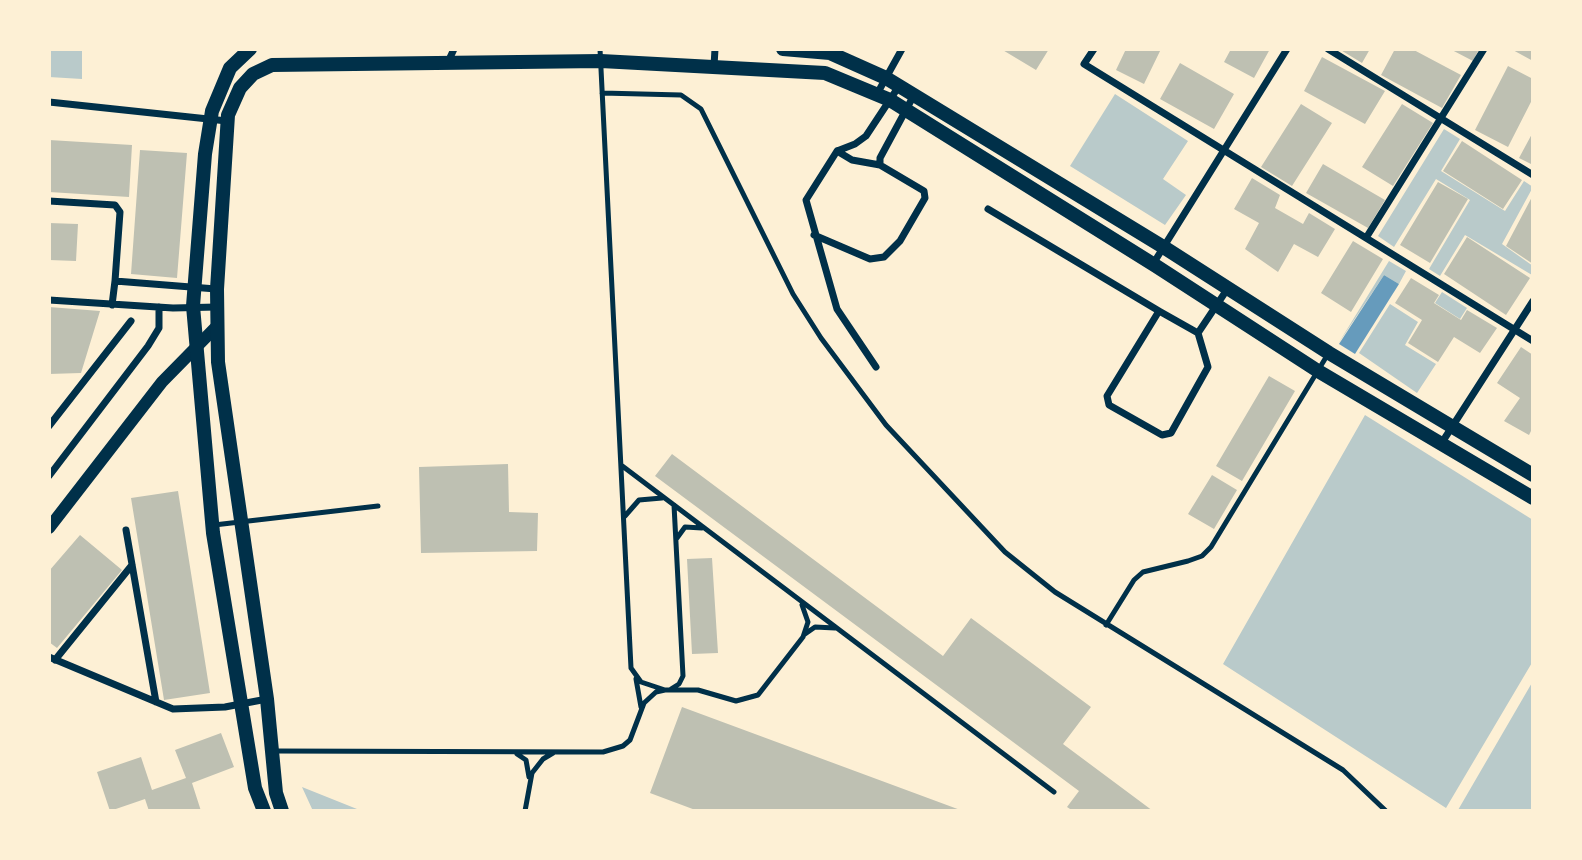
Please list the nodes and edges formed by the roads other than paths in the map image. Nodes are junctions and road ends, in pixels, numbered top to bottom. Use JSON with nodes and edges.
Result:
{"nodes":[{"id":1,"x":251,"y":49,"type":"edge"},
{"id":2,"x":454,"y":49,"type":"edge"},
{"id":3,"x":715,"y":49,"type":"edge"},
{"id":4,"x":783,"y":49,"type":"edge"},
{"id":5,"x":902,"y":49,"type":"edge"},
{"id":6,"x":1094,"y":49,"type":"edge"},
{"id":7,"x":1287,"y":49,"type":"edge"},
{"id":8,"x":1328,"y":49,"type":"edge"},
{"id":9,"x":1484,"y":49,"type":"edge"},
{"id":10,"x":601,"y":55,"type":"edge"},
{"id":11,"x":634,"y":56,"type":"edge"},
{"id":12,"x":448,"y":63,"type":"junction"},
{"id":13,"x":714,"y":66,"type":"junction"},
{"id":14,"x":253,"y":74,"type":"junction"},
{"id":15,"x":886,"y":78,"type":"junction"},
{"id":16,"x":899,"y":86,"type":"junction"},
{"id":17,"x":602,"y":93,"type":"junction"},
{"id":18,"x":914,"y":95,"type":"junction"},
{"id":19,"x":883,"y":97,"type":"junction"},
{"id":20,"x":49,"y":102,"type":"edge"},
{"id":21,"x":906,"y":110,"type":"junction"},
{"id":22,"x":228,"y":118,"type":"junction"},
{"id":23,"x":1441,"y":118,"type":"junction"},
{"id":24,"x":211,"y":119,"type":"junction"},
{"id":25,"x":967,"y":128,"type":"junction"},
{"id":26,"x":959,"y":143,"type":"junction"},
{"id":27,"x":1224,"y":150,"type":"junction"},
{"id":28,"x":837,"y":151,"type":"junction"},
{"id":29,"x":880,"y":165,"type":"junction"},
{"id":30,"x":1041,"y":172,"type":"junction"},
{"id":31,"x":1533,"y":175,"type":"edge"},
{"id":32,"x":1030,"y":188,"type":"junction"},
{"id":33,"x":49,"y":201,"type":"edge"},
{"id":34,"x":988,"y":209,"type":"dead end"},
{"id":35,"x":814,"y":236,"type":"junction"},
{"id":36,"x":1366,"y":238,"type":"junction"},
{"id":37,"x":1165,"y":248,"type":"junction"},
{"id":38,"x":1153,"y":264,"type":"junction"},
{"id":39,"x":115,"y":281,"type":"junction"},
{"id":40,"x":194,"y":286,"type":"junction"},
{"id":41,"x":1228,"y":288,"type":"junction"},
{"id":42,"x":217,"y":289,"type":"junction"},
{"id":43,"x":49,"y":300,"type":"edge"},
{"id":44,"x":1533,"y":301,"type":"edge"},
{"id":45,"x":112,"y":305,"type":"junction"},
{"id":46,"x":1216,"y":305,"type":"junction"},
{"id":47,"x":193,"y":306,"type":"junction"},
{"id":48,"x":159,"y":307,"type":"junction"},
{"id":49,"x":217,"y":307,"type":"junction"},
{"id":50,"x":1159,"y":311,"type":"junction"},
{"id":51,"x":131,"y":321,"type":"dead end"},
{"id":52,"x":218,"y":325,"type":"junction"},
{"id":53,"x":1515,"y":330,"type":"junction"},
{"id":54,"x":1198,"y":333,"type":"junction"},
{"id":55,"x":1308,"y":340,"type":"junction"},
{"id":56,"x":1533,"y":341,"type":"edge"},
{"id":57,"x":198,"y":343,"type":"junction"},
{"id":58,"x":1329,"y":353,"type":"junction"},
{"id":59,"x":1296,"y":357,"type":"junction"},
{"id":60,"x":876,"y":367,"type":"dead end"},
{"id":61,"x":1318,"y":371,"type":"junction"},
{"id":62,"x":49,"y":426,"type":"edge"},
{"id":63,"x":1451,"y":426,"type":"junction"},
{"id":64,"x":1441,"y":444,"type":"junction"},
{"id":65,"x":621,"y":465,"type":"junction"},
{"id":66,"x":1533,"y":475,"type":"edge"},
{"id":67,"x":49,"y":476,"type":"edge"},
{"id":68,"x":1533,"y":498,"type":"edge"},
{"id":69,"x":671,"y":503,"type":"junction"},
{"id":70,"x":378,"y":506,"type":"dead end"},
{"id":71,"x":624,"y":521,"type":"junction"},
{"id":72,"x":242,"y":522,"type":"junction"},
{"id":73,"x":212,"y":525,"type":"junction"},
{"id":74,"x":49,"y":528,"type":"edge"},
{"id":75,"x":704,"y":528,"type":"junction"},
{"id":76,"x":126,"y":530,"type":"dead end"},
{"id":77,"x":676,"y":541,"type":"junction"},
{"id":78,"x":132,"y":565,"type":"junction"},
{"id":79,"x":800,"y":602,"type":"junction"},
{"id":80,"x":1106,"y":625,"type":"junction"},
{"id":81,"x":836,"y":629,"type":"junction"},
{"id":82,"x":803,"y":636,"type":"junction"},
{"id":83,"x":52,"y":658,"type":"edge"},
{"id":84,"x":635,"y":676,"type":"junction"},
{"id":85,"x":683,"y":676,"type":"junction"},
{"id":86,"x":667,"y":690,"type":"junction"},
{"id":87,"x":698,"y":690,"type":"junction"},
{"id":88,"x":267,"y":699,"type":"junction"},
{"id":89,"x":156,"y":702,"type":"junction"},
{"id":90,"x":243,"y":704,"type":"junction"},
{"id":91,"x":641,"y":711,"type":"junction"},
{"id":92,"x":273,"y":751,"type":"junction"},
{"id":93,"x":512,"y":752,"type":"junction"},
{"id":94,"x":555,"y":752,"type":"junction"},
{"id":95,"x":529,"y":780,"type":"junction"},
{"id":96,"x":275,"y":783,"type":"junction"},
{"id":97,"x":256,"y":788,"type":"junction"},
{"id":98,"x":1054,"y":792,"type":"dead end"},
{"id":99,"x":264,"y":811,"type":"edge"},
{"id":100,"x":282,"y":811,"type":"edge"},
{"id":101,"x":525,"y":811,"type":"edge"},
{"id":102,"x":1386,"y":811,"type":"edge"}],
"edges":[{"from":1,"to":14,"type":"street"},
{"from":1,"to":24,"type":"main road"},
{"from":2,"to":12,"type":"street"},
{"from":3,"to":13,"type":"street"},
{"from":4,"to":15,"type":"main road"},
{"from":5,"to":15,"type":"street"},
{"from":6,"to":27,"type":"street"},
{"from":7,"to":27,"type":"street"},
{"from":8,"to":23,"type":"street"},
{"from":9,"to":23,"type":"street"},
{"from":10,"to":11,"type":"main road"},
{"from":10,"to":12,"type":"main road"},
{"from":10,"to":17,"type":"lane"},
{"from":11,"to":13,"type":"main road"},
{"from":12,"to":14,"type":"main road"},
{"from":13,"to":19,"type":"main road"},
{"from":14,"to":22,"type":"main road"},
{"from":15,"to":16,"type":"main road"},
{"from":15,"to":19,"type":"street"},
{"from":16,"to":18,"type":"main road"},
{"from":16,"to":19,"type":"street"},
{"from":17,"to":65,"type":"lane"},
{"from":17,"to":80,"type":"lane"},
{"from":18,"to":21,"type":"street"},
{"from":18,"to":25,"type":"main road"},
{"from":19,"to":21,"type":"main road"},
{"from":19,"to":28,"type":"street"},
{"from":20,"to":24,"type":"street"},
{"from":21,"to":26,"type":"main road"},
{"from":21,"to":29,"type":"street"},
{"from":22,"to":24,"type":"street"},
{"from":22,"to":42,"type":"main road"},
{"from":23,"to":31,"type":"street"},
{"from":23,"to":36,"type":"street"},
{"from":24,"to":40,"type":"main road"},
{"from":25,"to":26,"type":"main road"},
{"from":25,"to":30,"type":"main road"},
{"from":26,"to":32,"type":"main road"},
{"from":27,"to":36,"type":"street"},
{"from":27,"to":37,"type":"street"},
{"from":28,"to":29,"type":"street"},
{"from":28,"to":35,"type":"street"},
{"from":29,"to":35,"type":"street"},
{"from":30,"to":32,"type":"main road"},
{"from":30,"to":37,"type":"main road"},
{"from":32,"to":38,"type":"main road"},
{"from":33,"to":39,"type":"street"},
{"from":34,"to":50,"type":"street"},
{"from":35,"to":60,"type":"street"},
{"from":36,"to":53,"type":"street"},
{"from":37,"to":38,"type":"street"},
{"from":37,"to":41,"type":"main road"},
{"from":38,"to":46,"type":"main road"},
{"from":39,"to":40,"type":"street"},
{"from":39,"to":45,"type":"street"},
{"from":40,"to":42,"type":"street"},
{"from":40,"to":47,"type":"main road"},
{"from":41,"to":46,"type":"street"},
{"from":41,"to":55,"type":"main road"},
{"from":42,"to":49,"type":"main road"},
{"from":43,"to":45,"type":"street"},
{"from":44,"to":53,"type":"street"},
{"from":45,"to":48,"type":"street"},
{"from":46,"to":54,"type":"street"},
{"from":46,"to":59,"type":"main road"},
{"from":47,"to":48,"type":"street"},
{"from":47,"to":49,"type":"street"},
{"from":47,"to":57,"type":"main road"},
{"from":48,"to":67,"type":"street"},
{"from":49,"to":52,"type":"main road"},
{"from":50,"to":54,"type":"street"},
{"from":50,"to":54,"type":"street"},
{"from":51,"to":62,"type":"street"},
{"from":52,"to":57,"type":"street"},
{"from":52,"to":72,"type":"main road"},
{"from":53,"to":56,"type":"street"},
{"from":53,"to":63,"type":"street"},
{"from":55,"to":58,"type":"main road"},
{"from":55,"to":59,"type":"main road"},
{"from":57,"to":73,"type":"main road"},
{"from":57,"to":74,"type":"street"},
{"from":58,"to":61,"type":"lane"},
{"from":58,"to":63,"type":"main road"},
{"from":59,"to":61,"type":"main road"},
{"from":61,"to":64,"type":"main road"},
{"from":61,"to":80,"type":"lane"},
{"from":63,"to":64,"type":"street"},
{"from":63,"to":66,"type":"main road"},
{"from":64,"to":68,"type":"main road"},
{"from":65,"to":69,"type":"lane"},
{"from":65,"to":71,"type":"lane"},
{"from":69,"to":71,"type":"lane"},
{"from":69,"to":75,"type":"lane"},
{"from":69,"to":77,"type":"lane"},
{"from":70,"to":72,"type":"lane"},
{"from":71,"to":84,"type":"lane"},
{"from":72,"to":73,"type":"lane"},
{"from":72,"to":88,"type":"main road"},
{"from":73,"to":90,"type":"main road"},
{"from":75,"to":77,"type":"lane"},
{"from":75,"to":79,"type":"lane"},
{"from":76,"to":78,"type":"street"},
{"from":77,"to":85,"type":"lane"},
{"from":78,"to":83,"type":"street"},
{"from":78,"to":89,"type":"street"},
{"from":79,"to":81,"type":"lane"},
{"from":79,"to":82,"type":"lane"},
{"from":80,"to":102,"type":"lane"},
{"from":81,"to":82,"type":"lane"},
{"from":81,"to":98,"type":"lane"},
{"from":82,"to":87,"type":"lane"},
{"from":83,"to":89,"type":"street"},
{"from":84,"to":86,"type":"lane"},
{"from":84,"to":91,"type":"lane"},
{"from":85,"to":86,"type":"lane"},
{"from":85,"to":87,"type":"lane"},
{"from":86,"to":87,"type":"lane"},
{"from":86,"to":91,"type":"lane"},
{"from":88,"to":90,"type":"street"},
{"from":88,"to":92,"type":"main road"},
{"from":89,"to":90,"type":"street"},
{"from":90,"to":97,"type":"main road"},
{"from":91,"to":94,"type":"lane"},
{"from":92,"to":93,"type":"lane"},
{"from":92,"to":96,"type":"main road"},
{"from":93,"to":94,"type":"lane"},
{"from":93,"to":95,"type":"lane"},
{"from":94,"to":95,"type":"lane"},
{"from":95,"to":101,"type":"lane"},
{"from":96,"to":97,"type":"main road"},
{"from":96,"to":100,"type":"main road"},
{"from":97,"to":99,"type":"main road"}]}
